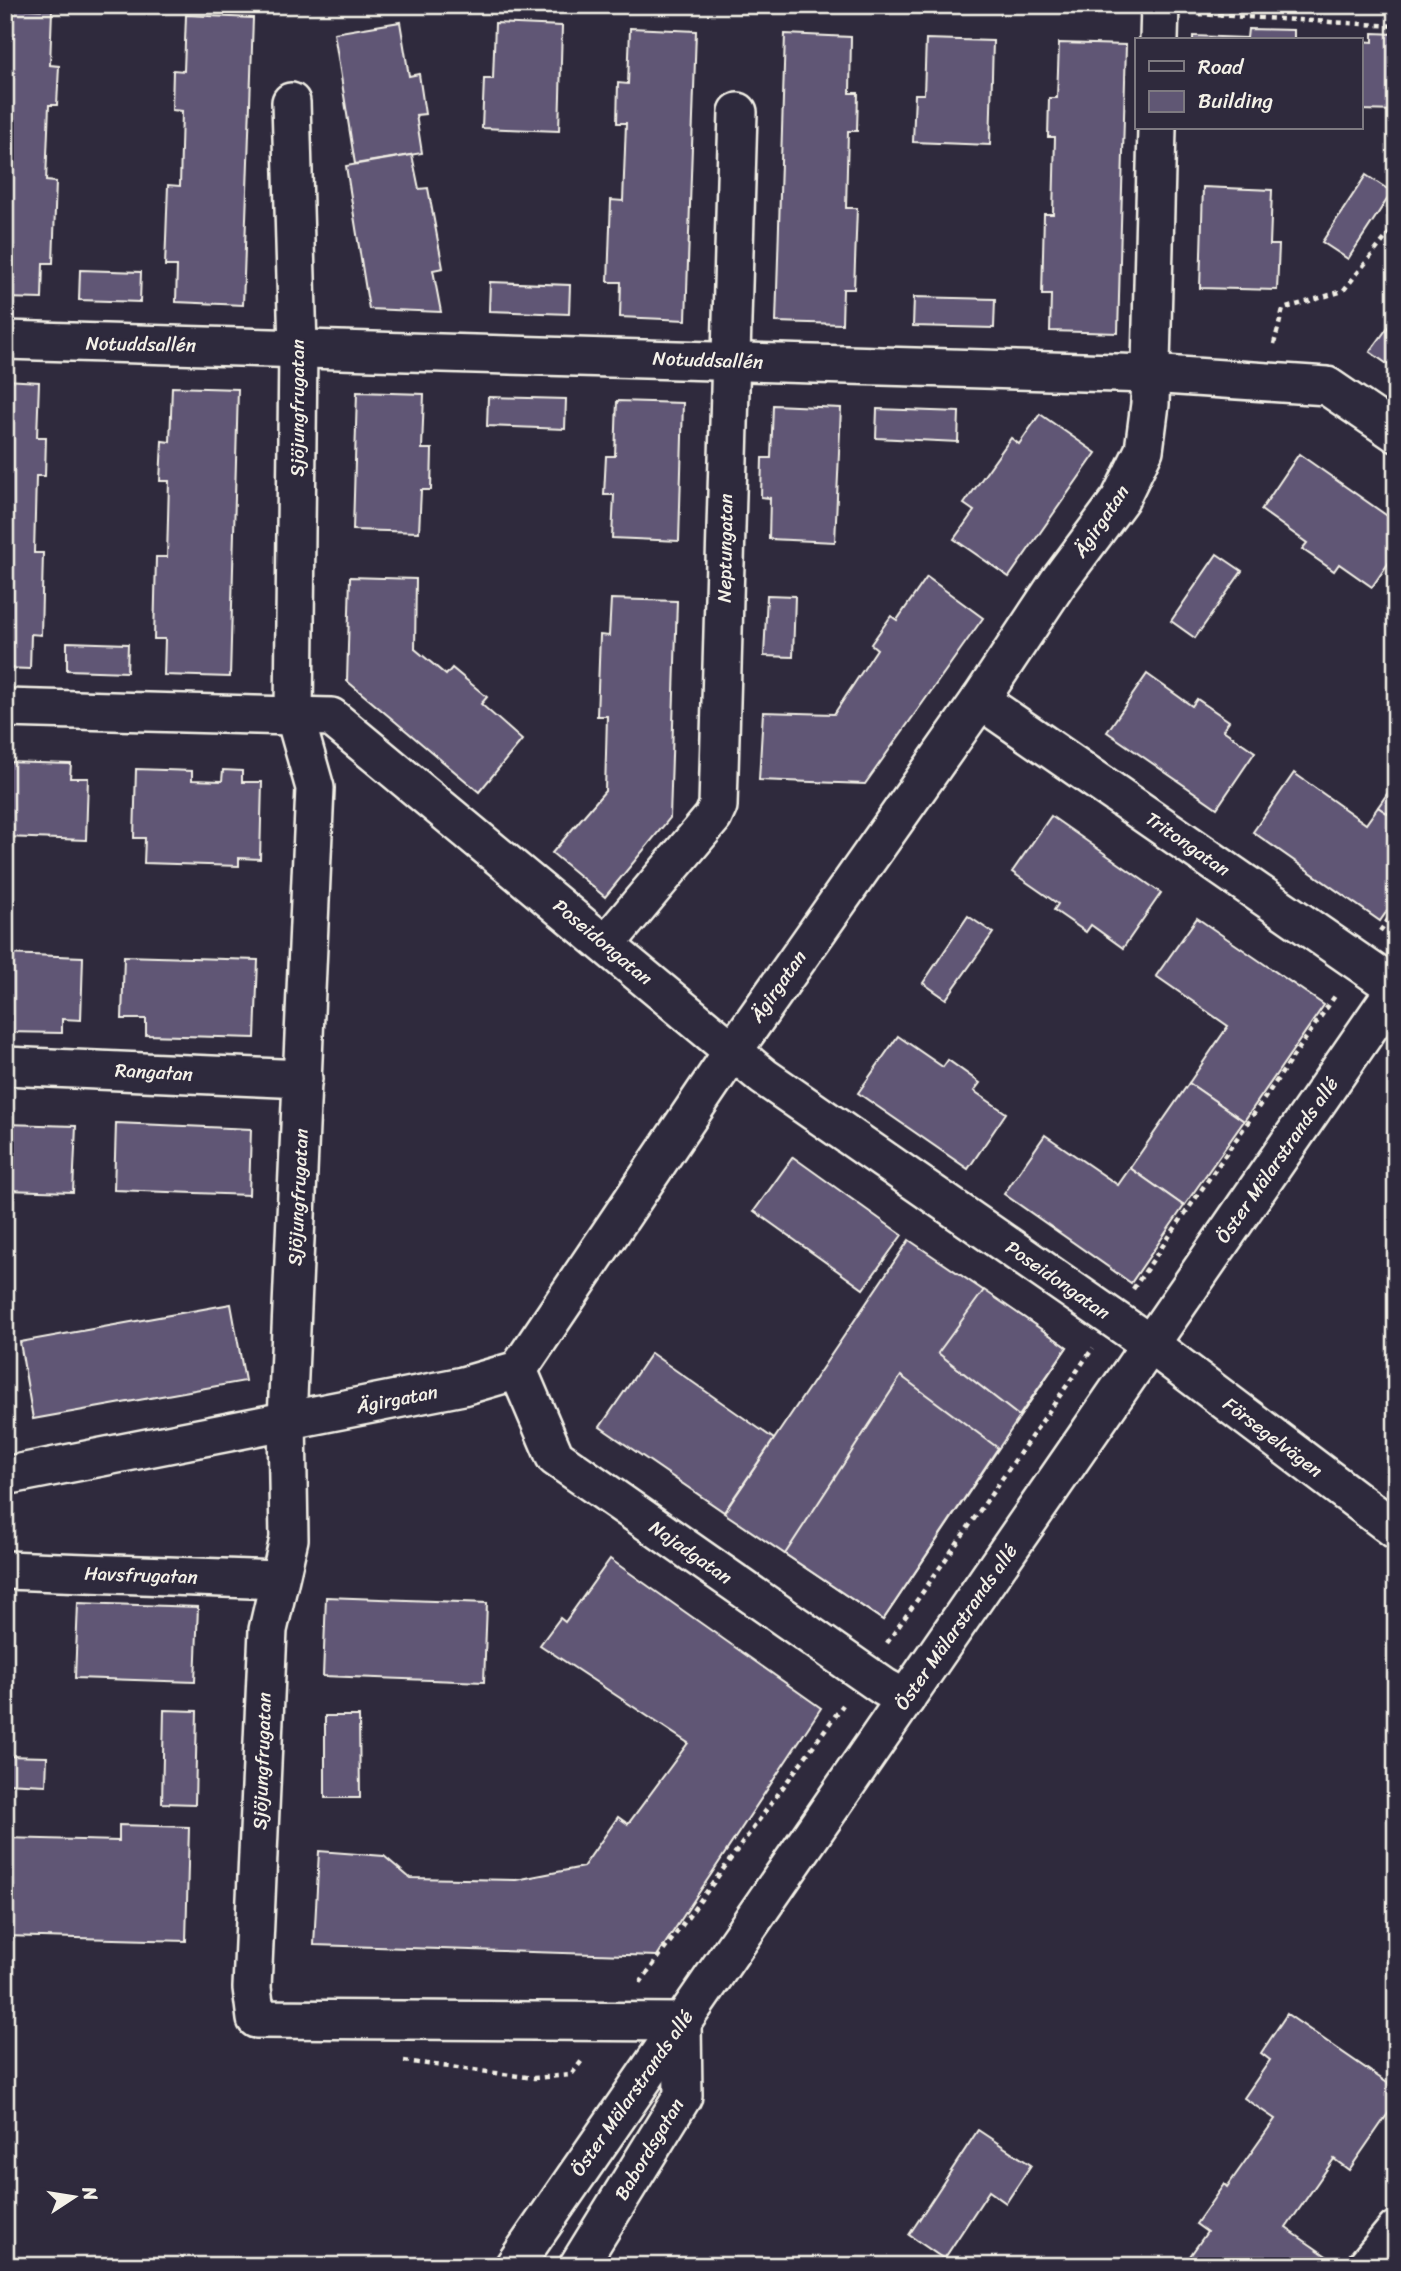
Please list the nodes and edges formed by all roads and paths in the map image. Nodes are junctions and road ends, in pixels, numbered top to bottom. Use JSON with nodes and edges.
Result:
{"nodes":[{"id":1,"x":1160,"y":19,"type":"edge"},
{"id":2,"x":1396,"y":26,"type":"edge"},
{"id":3,"x":291,"y":102,"type":"dead end"},
{"id":4,"x":738,"y":113,"type":"dead end"},
{"id":5,"x":1157,"y":130,"type":"edge"},
{"id":6,"x":1396,"y":225,"type":"edge"},
{"id":7,"x":5,"y":340,"type":"edge"},
{"id":8,"x":298,"y":348,"type":"junction"},
{"id":9,"x":730,"y":360,"type":"junction"},
{"id":10,"x":1149,"y":374,"type":"junction"},
{"id":11,"x":1264,"y":382,"type":"junction"},
{"id":12,"x":1396,"y":433,"type":"edge"},
{"id":13,"x":980,"y":700,"type":"junction"},
{"id":14,"x":5,"y":708,"type":"edge"},
{"id":15,"x":294,"y":714,"type":"junction"},
{"id":16,"x":1396,"y":909,"type":"edge"},
{"id":17,"x":606,"y":944,"type":"junction"},
{"id":18,"x":1359,"y":962,"type":"junction"},
{"id":19,"x":1396,"y":988,"type":"edge"},
{"id":20,"x":733,"y":1051,"type":"junction"},
{"id":21,"x":5,"y":1066,"type":"edge"},
{"id":22,"x":303,"y":1079,"type":"junction"},
{"id":23,"x":1113,"y":1318,"type":"junction"},
{"id":24,"x":1150,"y":1344,"type":"junction"},
{"id":25,"x":518,"y":1370,"type":"junction"},
{"id":26,"x":287,"y":1420,"type":"junction"},
{"id":27,"x":13,"y":1474,"type":"edge"},
{"id":28,"x":990,"y":1496,"type":"junction"},
{"id":29,"x":1030,"y":1520,"type":"junction"},
{"id":30,"x":1396,"y":1530,"type":"edge"},
{"id":31,"x":5,"y":1570,"type":"edge"},
{"id":32,"x":277,"y":1580,"type":"junction"},
{"id":33,"x":865,"y":1674,"type":"junction"},
{"id":34,"x":906,"y":1699,"type":"junction"},
{"id":35,"x":636,"y":1988,"type":"dead end"},
{"id":36,"x":682,"y":2022,"type":"junction"},
{"id":37,"x":588,"y":2053,"type":"dead end"},
{"id":38,"x":400,"y":2060,"type":"dead end"},
{"id":39,"x":1396,"y":2230,"type":"edge"},
{"id":40,"x":514,"y":2266,"type":"edge"},
{"id":41,"x":578,"y":2266,"type":"edge"},
{"id":42,"x":1366,"y":2266,"type":"edge"}],
"edges":[{"from":1,"to":2,"type":"path"},
{"from":3,"to":8,"type":"street","name":"Sjöjungfrugatan"},
{"from":4,"to":9,"type":"street","name":"Neptungatan"},
{"from":5,"to":10,"type":"street","name":"Ägirgatan"},
{"from":6,"to":11,"type":"path"},
{"from":7,"to":8,"type":"street","name":"Notuddsallén"},
{"from":8,"to":9,"type":"street","name":"Notuddsallén"},
{"from":8,"to":15,"type":"street","name":"Sjöjungfrugatan"},
{"from":9,"to":10,"type":"street","name":"Notuddsallén"},
{"from":9,"to":17,"type":"street","name":"Neptungatan"},
{"from":10,"to":11,"type":"street","name":"Notuddsallén"},
{"from":10,"to":13,"type":"street","name":"Ägirgatan"},
{"from":11,"to":12,"type":"street","name":"Notuddsallén"},
{"from":13,"to":18,"type":"street","name":"Tritongatan"},
{"from":13,"to":20,"type":"street","name":"Ägirgatan"},
{"from":14,"to":15,"type":"street","name":"Poseidongatan"},
{"from":15,"to":17,"type":"street","name":"Poseidongatan"},
{"from":15,"to":22,"type":"street","name":"Sjöjungfrugatan"},
{"from":16,"to":18,"type":"path"},
{"from":17,"to":20,"type":"street","name":"Poseidongatan"},
{"from":18,"to":19,"type":"street","name":"Tritongatan"},
{"from":18,"to":23,"type":"path"},
{"from":19,"to":24,"type":"street","name":"Öster Mälarstrands allé"},
{"from":20,"to":23,"type":"street","name":"Poseidongatan"},
{"from":20,"to":25,"type":"street","name":"Ägirgatan"},
{"from":21,"to":22,"type":"street","name":"Rangatan"},
{"from":22,"to":26,"type":"street","name":"Sjöjungfrugatan"},
{"from":23,"to":24,"type":"street","name":"Poseidongatan"},
{"from":23,"to":28,"type":"path"},
{"from":24,"to":29,"type":"street","name":"Öster Mälarstrands allé"},
{"from":24,"to":30,"type":"street","name":"Försegelvägen"},
{"from":25,"to":26,"type":"street","name":"Ägirgatan"},
{"from":25,"to":33,"type":"street","name":"Najadgatan"},
{"from":26,"to":27,"type":"street","name":"Ägirgatan"},
{"from":26,"to":32,"type":"street","name":"Sjöjungfrugatan"},
{"from":28,"to":29,"type":"path"},
{"from":28,"to":33,"type":"path"},
{"from":29,"to":34,"type":"street","name":"Öster Mälarstrands allé"},
{"from":31,"to":32,"type":"street","name":"Havsfrugatan"},
{"from":32,"to":36,"type":"street","name":"Sjöjungfrugatan"},
{"from":33,"to":34,"type":"street","name":"Najadgatan"},
{"from":33,"to":35,"type":"path"},
{"from":34,"to":36,"type":"street","name":"Öster Mälarstrands allé"},
{"from":36,"to":40,"type":"street","name":"Öster Mälarstrands allé"},
{"from":36,"to":41,"type":"street","name":"Babordsgatan"},
{"from":37,"to":38,"type":"path"},
{"from":39,"to":42,"type":"street"}]}
